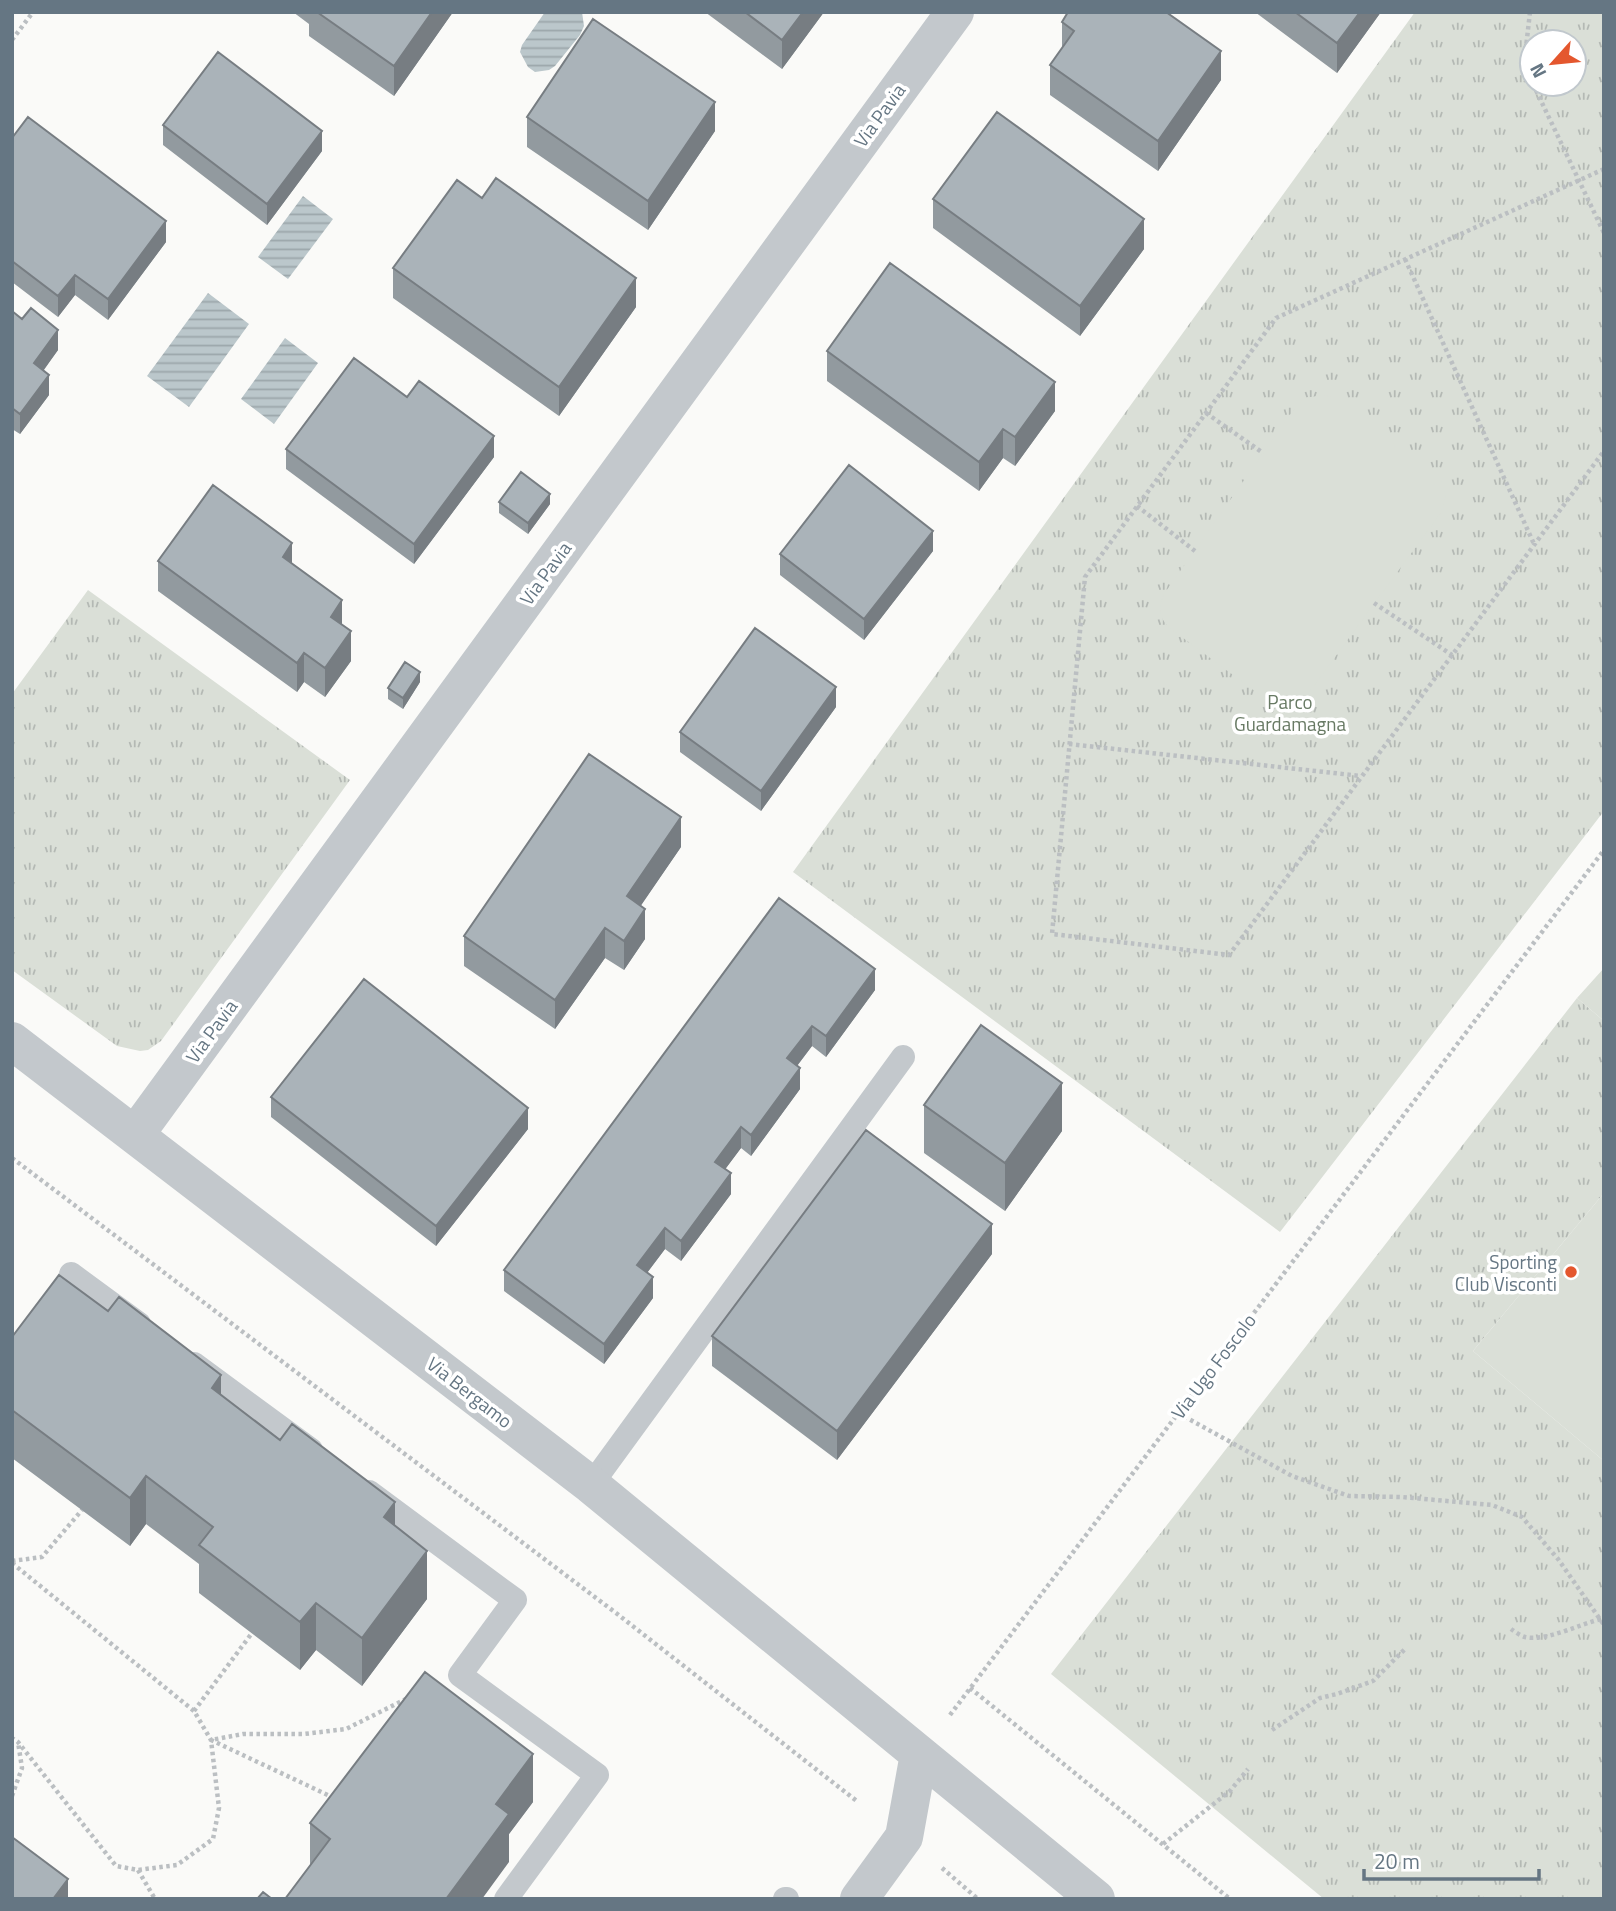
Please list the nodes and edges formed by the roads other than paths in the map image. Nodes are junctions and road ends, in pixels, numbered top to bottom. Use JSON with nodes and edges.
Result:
{"nodes":[{"id":1,"x":955,"y":12,"type":"edge"},
{"id":2,"x":12,"y":1041,"type":"edge"},
{"id":3,"x":903,"y":1057,"type":"dead end"},
{"id":4,"x":135,"y":1135,"type":"junction"},
{"id":5,"x":71,"y":1274,"type":"dead end"},
{"id":6,"x":327,"y":1461,"type":"edge"},
{"id":7,"x":349,"y":1478,"type":"edge"},
{"id":8,"x":591,"y":1485,"type":"junction"},
{"id":9,"x":919,"y":1754,"type":"junction"},
{"id":10,"x":506,"y":1899,"type":"edge"},
{"id":11,"x":859,"y":1899,"type":"edge"},
{"id":12,"x":1096,"y":1899,"type":"edge"}],
"edges":[{"from":1,"to":4,"type":"street","name":"Via Pavia"},
{"from":2,"to":4,"type":"street","name":"Via Bergamo"},
{"from":3,"to":8,"type":"lane"},
{"from":4,"to":8,"type":"street","name":"Via Bergamo"},
{"from":5,"to":6,"type":"lane"},
{"from":7,"to":10,"type":"lane"},
{"from":8,"to":9,"type":"street","name":"Via Bergamo"},
{"from":9,"to":11,"type":"street"},
{"from":9,"to":12,"type":"street","name":"Via Bergamo"}]}
